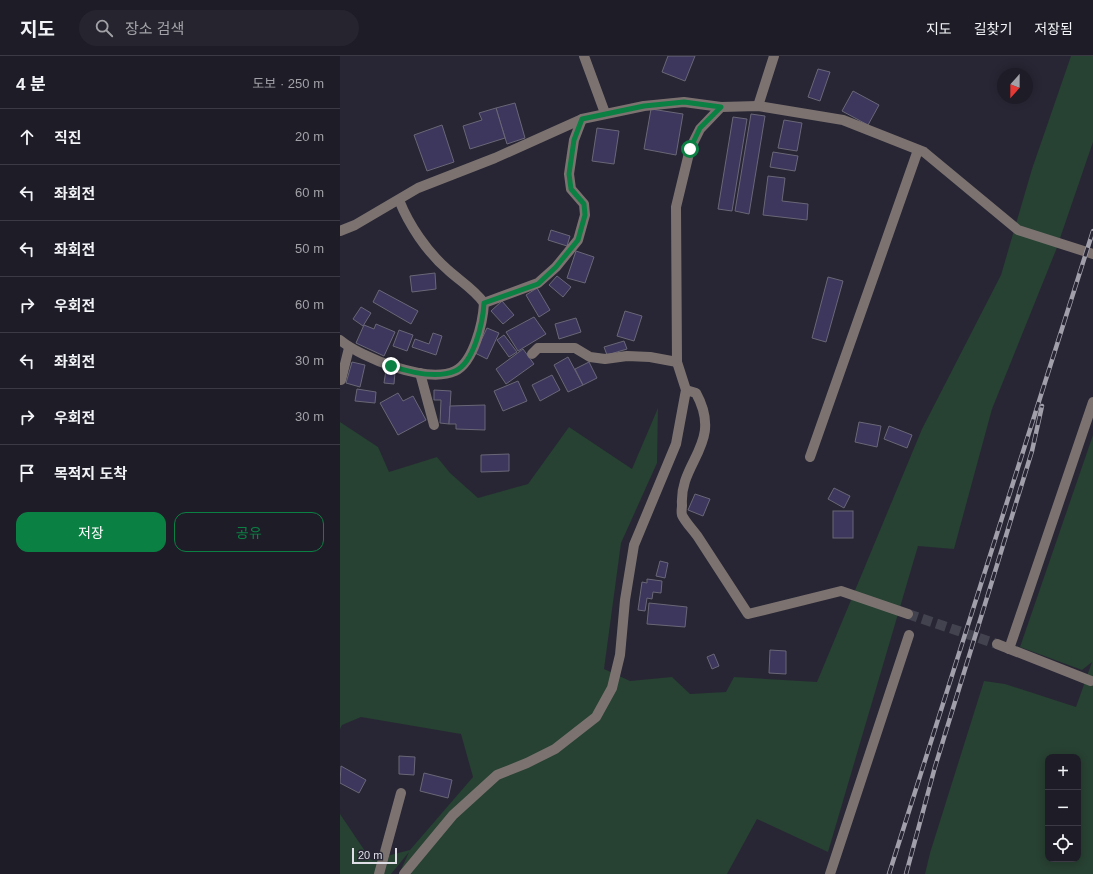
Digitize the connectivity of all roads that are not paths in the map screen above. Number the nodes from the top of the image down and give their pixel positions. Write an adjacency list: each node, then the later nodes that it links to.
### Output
1 (584, 56): 5 (street)
2 (774, 56): 3 (street)
3 (758, 106): 4 (street); 7 (street)
4 (721, 107): 5 (street); 15 (street)
5 (605, 113): 6 (street)
6 (582, 119): 8 (street); 11 (street)
7 (918, 150): 10 (street); 21 (street)
8 (399, 200): 9 (street); 11 (street)
9 (340, 231)
10 (1093, 254)
11 (484, 303): 16 (street)
12 (340, 340): 13 (street)
13 (349, 348): 16 (street); 17 (street)
14 (532, 354): 15 (street)
15 (676, 362): 18 (street)
16 (420, 374): 20 (street)
17 (341, 380)
18 (686, 390): 22 (street); 29 (street)
19 (1093, 402): 25 (street)
20 (434, 425)
21 (810, 458)
22 (908, 614)
23 (909, 635): 30 (street)
24 (997, 644): 25 (street)
25 (1009, 649): 26 (street)
26 (1092, 679)
27 (401, 793): 28 (street)
28 (379, 874)
29 (404, 874)
30 (830, 874)

